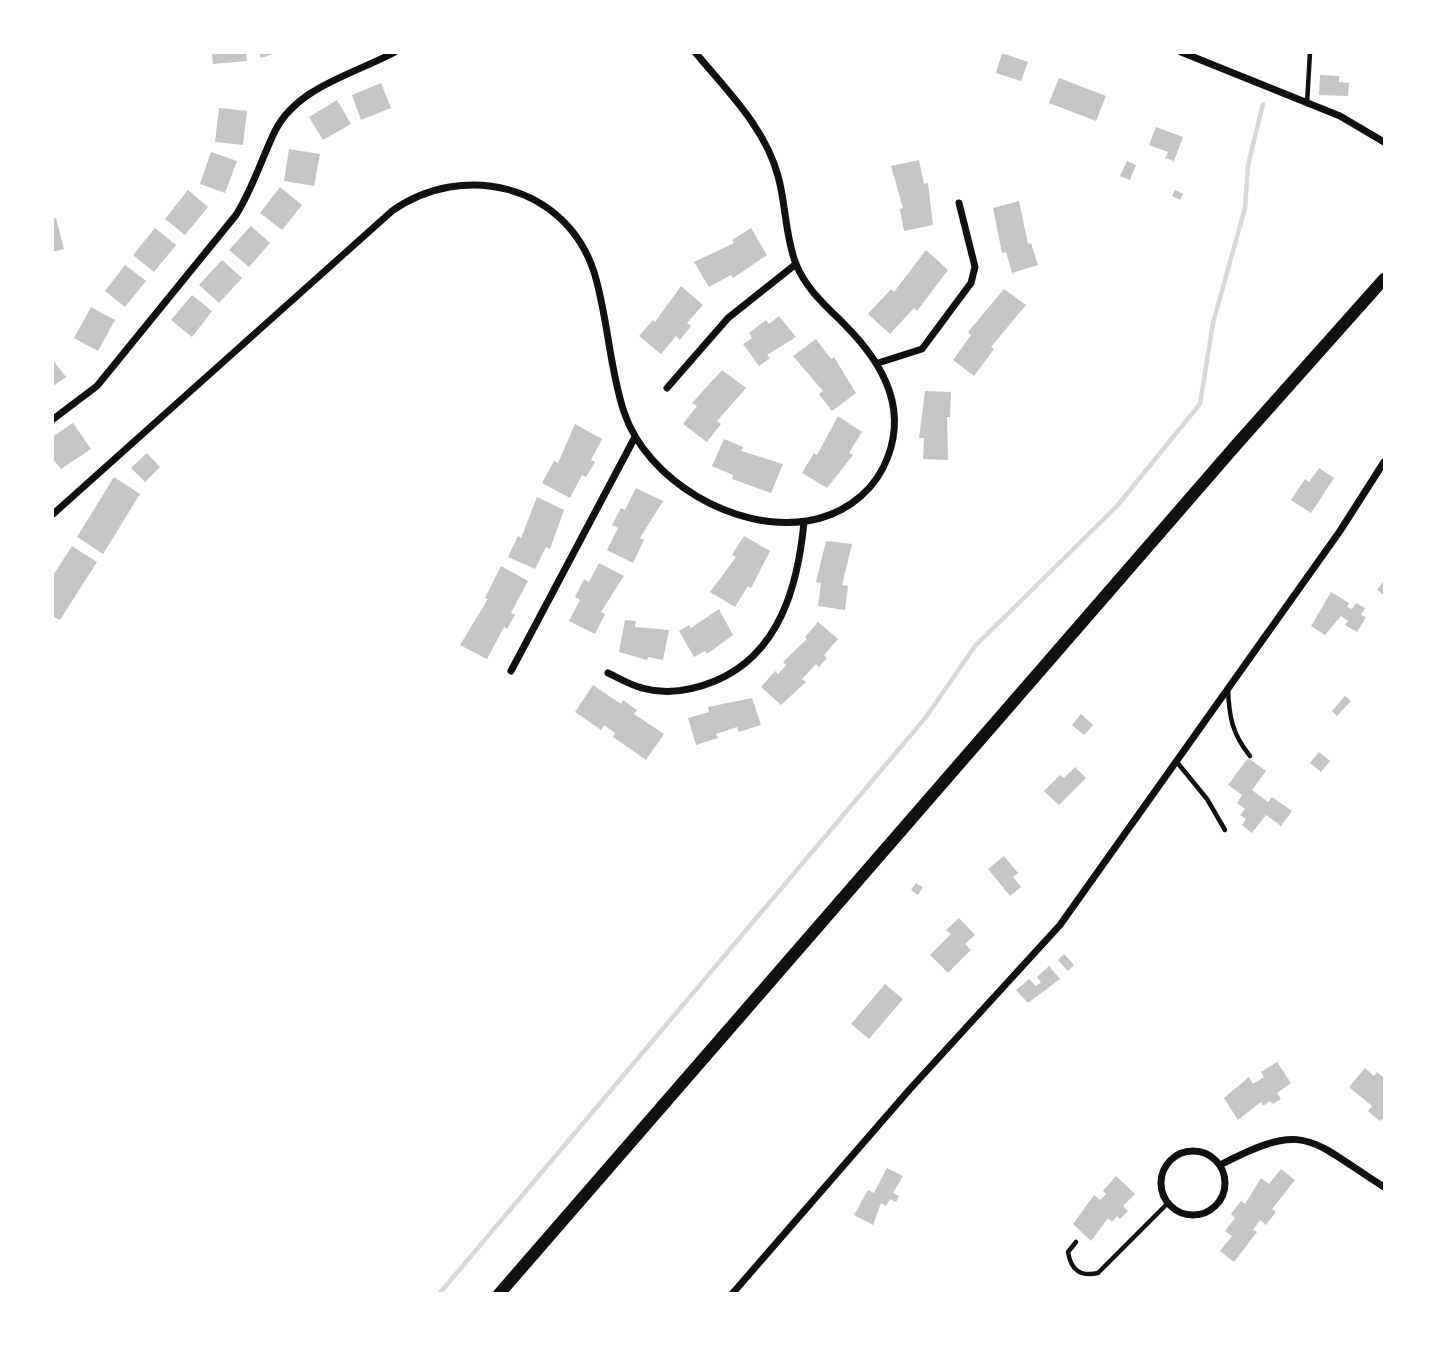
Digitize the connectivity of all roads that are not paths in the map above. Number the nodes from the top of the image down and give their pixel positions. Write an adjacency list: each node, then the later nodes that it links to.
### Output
1 (395, 52): 12 (street)
2 (695, 52): 8 (street)
3 (1181, 52): 5 (street)
4 (1310, 52): 5 (lane)
5 (1307, 104): 6 (street)
6 (1384, 142)
7 (959, 203): 10 (street)
8 (796, 264): 10 (street); 11 (street)
9 (1384, 279): 27 (main road)
10 (878, 363): 16 (street)
11 (667, 388)
12 (52, 420)
13 (635, 437): 15 (street); 16 (street); 17 (street)
14 (1384, 462): 19 (street)
15 (52, 515)
16 (804, 522): 18 (street)
17 (511, 671)
18 (608, 673)
19 (1228, 684): 20 (lane); 21 (street)
20 (1250, 756)
21 (1176, 760): 22 (lane); 28 (street)
22 (1225, 830)
23 (1220, 1165): 24 (street); 25 (street); 25 (street)
24 (1384, 1187)
25 (1168, 1203): 26 (lane)
26 (1076, 1242)
27 (499, 1293)
28 (732, 1293)

